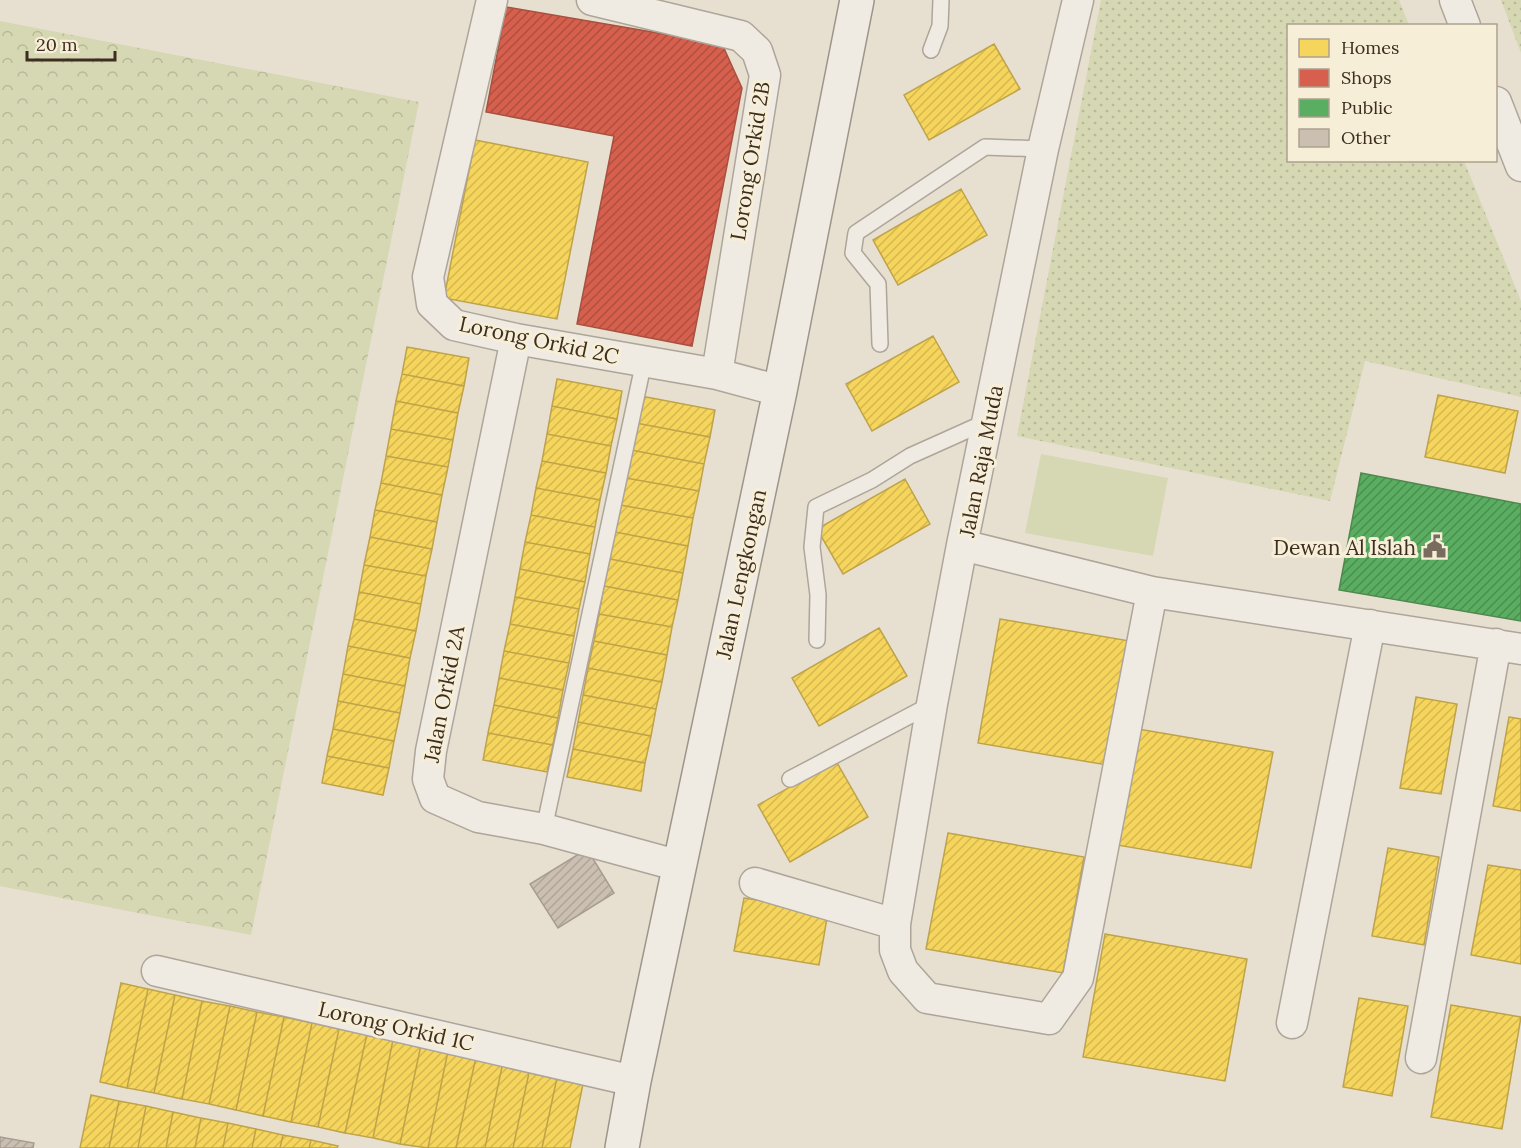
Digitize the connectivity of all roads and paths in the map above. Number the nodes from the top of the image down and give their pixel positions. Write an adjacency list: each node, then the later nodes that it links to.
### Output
1 (492, 0): 12 (street, Lorong Orkid 2C)
2 (592, 0): 15 (street, Lorong Orkid 2B)
3 (941, 0): 8 (lane)
4 (1078, 0): 10 (street, Jalan Raja Muda)
5 (1455, 0): 7 (street)
6 (852, 1): 16 (street, Jalan Lengkongan)
7 (1464, 24)
8 (931, 50)
9 (1497, 105): 11 (street)
10 (1042, 149): 13 (lane); 17 (street, Jalan Raja Muda)
11 (1521, 166)
12 (516, 339): 14 (street, Lorong Orkid 2C); 25 (street, Jalan Orkid 2A)
13 (880, 344)
14 (644, 361): 15 (street, Lorong Orkid 2C); 25 (lane)
15 (717, 374): 16 (street, Lorong Orkid 2C)
16 (780, 391): 26 (street, Jalan Lengkongan)
17 (988, 421): 18 (street, Jalan Raja Muda); 21 (lane)
18 (962, 544): 19 (street, Jalan Raja Muda); 23 (street)
19 (1152, 592): 20 (street, Jalan Raja Muda); 28 (street)
20 (1370, 625): 22 (street, Jalan Raja Muda); 30 (street)
21 (817, 640)
22 (1508, 646): 31 (street)
23 (932, 704): 24 (lane); 28 (street)
24 (790, 779)
25 (544, 829): 26 (street, Jalan Orkid 2A)
26 (680, 866): 32 (street, Jalan Lengkongan)
27 (755, 883): 28 (street)
28 (896, 924)
29 (158, 971): 32 (street, Lorong Orkid 1C)
30 (1292, 1023)
31 (1421, 1058)
32 (634, 1081): 33 (street, Jalan Lengkongan)
33 (622, 1148)

